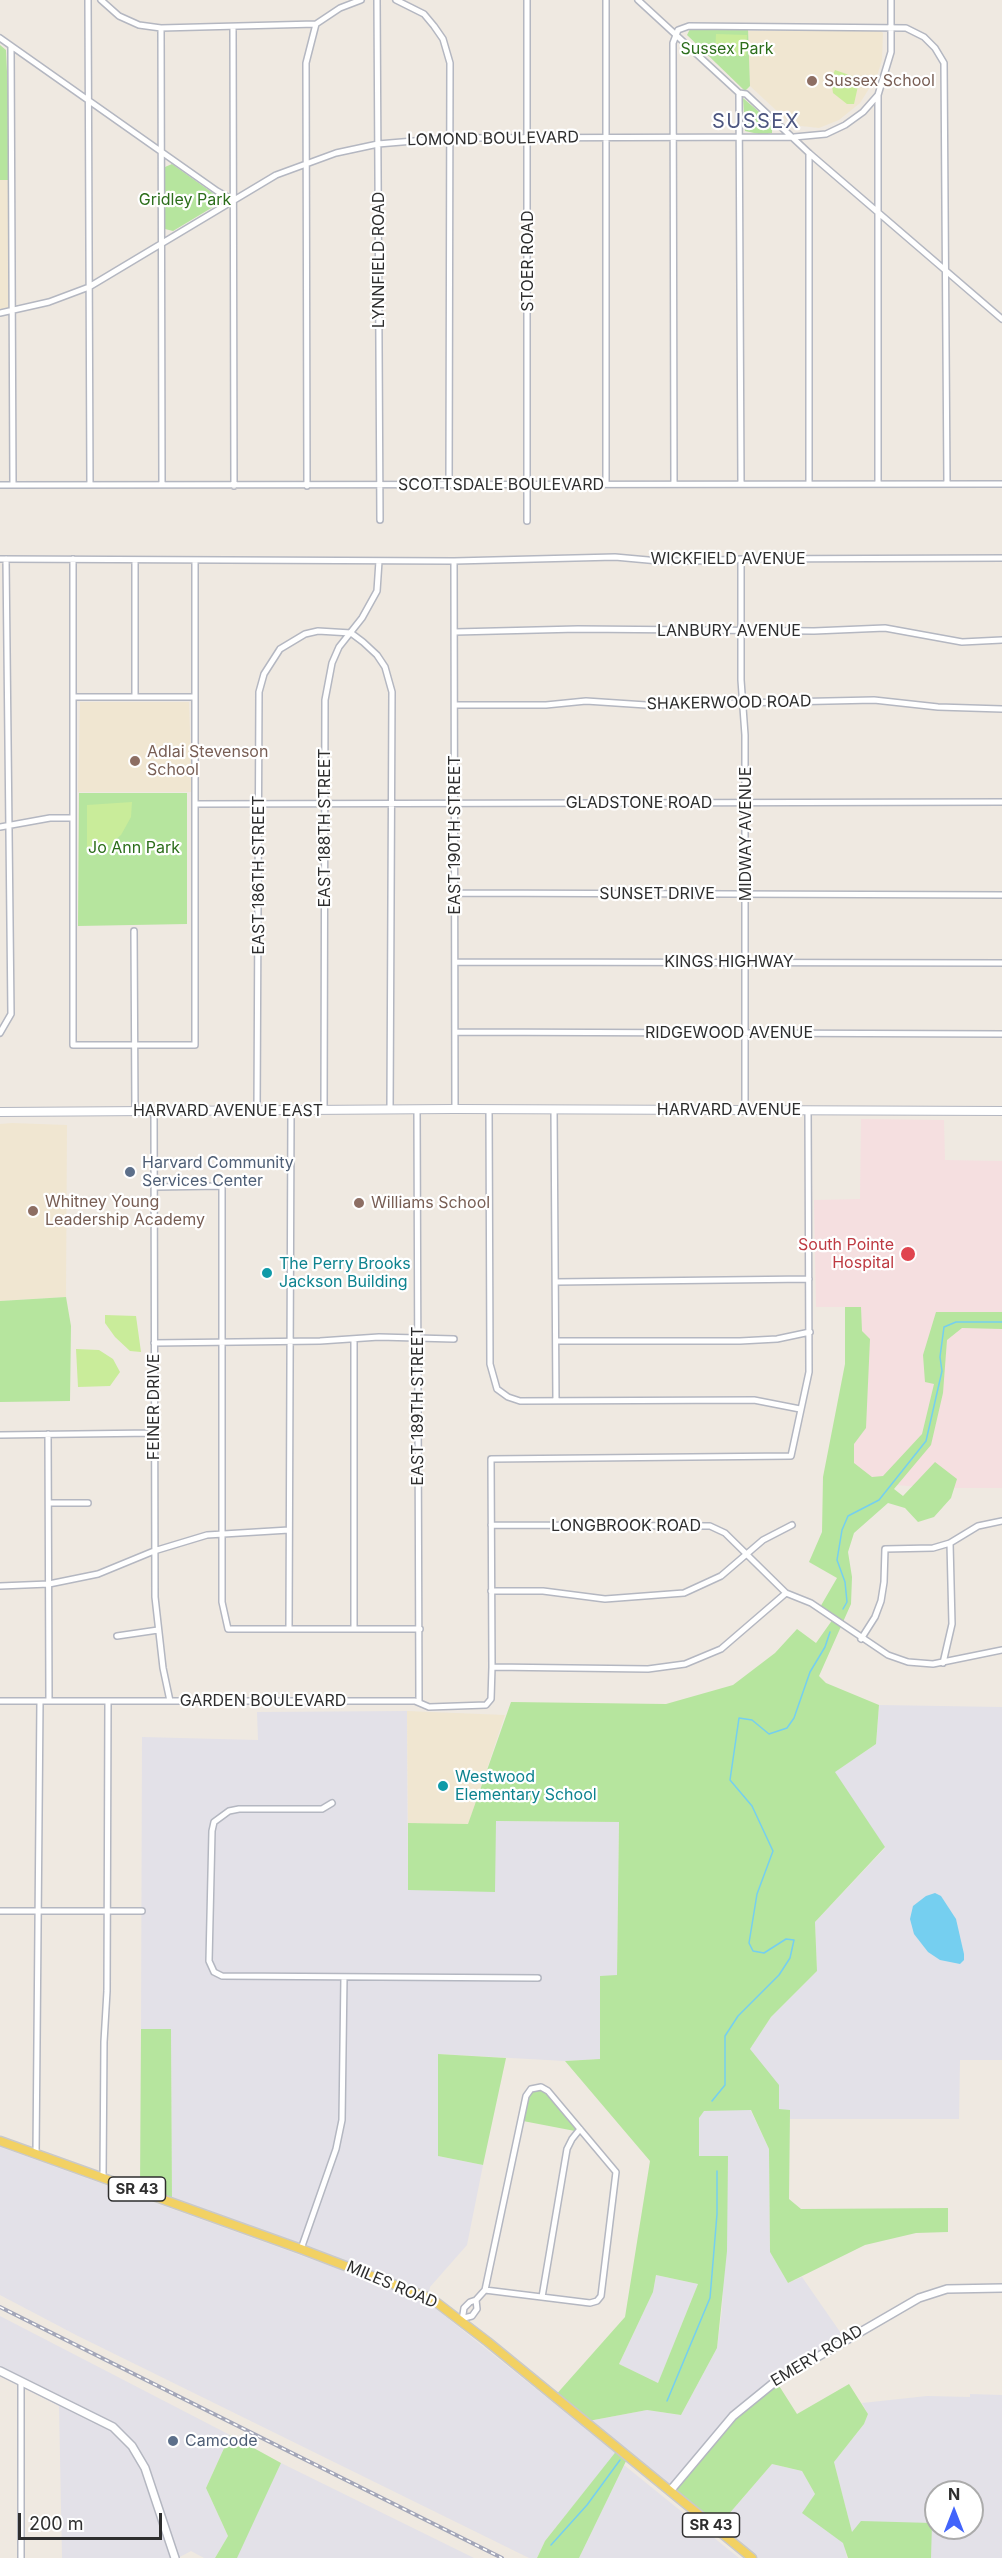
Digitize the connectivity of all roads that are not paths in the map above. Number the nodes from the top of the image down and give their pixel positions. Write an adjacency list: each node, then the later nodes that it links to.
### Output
1 (88, 0): 19 (street)
2 (101, 0): 12 (street)
3 (361, 0): 10 (street)
4 (377, 0): 26 (street, LYNNFIELD ROAD)
5 (396, 0): 23 (street)
6 (527, 0): 24 (street, STOER ROAD)
7 (606, 0): 25 (street)
8 (638, 0): 14 (street)
9 (891, 0): 11 (street, LOMOND BOULEVARD)
10 (316, 24): 13 (street); 29 (street)
11 (891, 27): 14 (street); 18 (street, LOMOND BOULEVARD); 33 (street)
12 (160, 28): 13 (street); 27 (street)
13 (233, 28): 30 (street)
14 (676, 33): 17 (street); 20 (street)
15 (0, 38): 16 (street)
16 (11, 47): 19 (street); 35 (street)
17 (739, 93): 21 (street); 22 (street)
18 (878, 95): 22 (street, LOMOND BOULEVARD); 31 (street)
19 (89, 101): 27 (street); 34 (street)
20 (673, 137): 21 (street, LOMOND BOULEVARD); 25 (street, LOMOND BOULEVARD); 39 (street)
21 (740, 137): 22 (street, LOMOND BOULEVARD); 40 (street)
22 (794, 137): 28 (street)
23 (449, 138): 24 (street, LOMOND BOULEVARD); 26 (street, LOMOND BOULEVARD); 49 (street)
24 (528, 138): 25 (street, LOMOND BOULEVARD); 50 (street, STOER ROAD)
25 (605, 138): 38 (street)
26 (378, 144): 29 (street, LOMOND BOULEVARD); 53 (street, LYNNFIELD ROAD)
27 (161, 152): 30 (street); 32 (street)
28 (809, 153): 31 (street); 41 (street)
29 (305, 164): 30 (street, LOMOND BOULEVARD); 52 (street)
30 (233, 200): 32 (street, LOMOND BOULEVARD); 51 (street)
31 (877, 212): 33 (street); 42 (street)
32 (162, 244): 34 (street, LOMOND BOULEVARD); 48 (street)
33 (946, 269): 37 (street); 43 (street)
34 (89, 287): 35 (street, LOMOND BOULEVARD); 47 (street)
35 (12, 311): 36 (street, LOMOND BOULEVARD); 46 (street)
36 (0, 313)
37 (1002, 319)
38 (606, 484): 39 (street, SCOTTSDALE BOULEVARD); 50 (street, SCOTTSDALE BOULEVARD)
39 (674, 484): 40 (street, SCOTTSDALE BOULEVARD)
40 (741, 484): 41 (street, SCOTTSDALE BOULEVARD)
41 (809, 484): 42 (street, SCOTTSDALE BOULEVARD)
42 (878, 484): 43 (street, SCOTTSDALE BOULEVARD)
43 (947, 484): 44 (street, SCOTTSDALE BOULEVARD)
44 (1002, 484)
45 (0, 485): 46 (street, SCOTTSDALE BOULEVARD)
46 (13, 485): 47 (street, SCOTTSDALE BOULEVARD)
47 (90, 485): 48 (street, SCOTTSDALE BOULEVARD)
48 (162, 485): 51 (street, SCOTTSDALE BOULEVARD)
49 (449, 485): 50 (street, SCOTTSDALE BOULEVARD); 53 (street, SCOTTSDALE BOULEVARD)
50 (527, 485): 55 (street, STOER ROAD)
51 (234, 486): 52 (street, SCOTTSDALE BOULEVARD)
52 (307, 486): 53 (street, SCOTTSDALE BOULEVARD)
53 (379, 486): 54 (street, LYNNFIELD ROAD)
54 (380, 520)
55 (527, 521)
56 (1002, 558): 59 (street, WICKFIELD AVENUE)
57 (3, 559): 58 (street, WICKFIELD AVENUE); 82 (street)
58 (73, 559): 60 (street, WICKFIELD AVENUE); 68 (street)
59 (741, 559): 63 (street, WICKFIELD AVENUE); 64 (street, MIDWAY AVENUE)
60 (135, 561): 61 (street, WICKFIELD AVENUE); 69 (street)
61 (195, 561): 62 (street, WICKFIELD AVENUE); 70 (street)
62 (379, 561): 63 (street, WICKFIELD AVENUE); 66 (street, EAST 188TH STREET)
63 (454, 561): 65 (street, EAST 190TH STREET)
64 (741, 631): 65 (street, LANBURY AVENUE); 67 (street, LANBURY AVENUE); 71 (street, MIDWAY AVENUE)
65 (455, 632): 72 (street, EAST 190TH STREET)
66 (351, 633): 75 (street, EAST 188TH STREET); 76 (street); 80 (street, EAST 186TH STREET)
67 (1002, 640)
68 (74, 697): 69 (street); 81 (street)
69 (135, 697): 70 (street)
70 (195, 697): 79 (street)
71 (744, 704): 72 (street, SHAKERWOOD ROAD); 73 (street, SHAKERWOOD ROAD); 78 (street, MIDWAY AVENUE)
72 (455, 705): 77 (street, EAST 190TH STREET)
73 (1002, 709)
74 (1002, 802): 78 (street, GLADSTONE ROAD)
75 (325, 803): 76 (street, GLADSTONE ROAD); 80 (street, GLADSTONE ROAD); 100 (street, EAST 188TH STREET)
76 (391, 803): 77 (street, GLADSTONE ROAD); 101 (street)
77 (455, 803): 78 (street, GLADSTONE ROAD); 84 (street, EAST 190TH STREET)
78 (745, 803): 85 (street, MIDWAY AVENUE)
79 (195, 804): 80 (street, GLADSTONE ROAD); 95 (street)
80 (259, 804): 106 (street, EAST 186TH STREET)
81 (74, 818): 82 (street); 95 (street)
82 (9, 825): 83 (street); 92 (street)
83 (0, 827)
84 (455, 893): 85 (street, SUNSET DRIVE); 89 (street, EAST 190TH STREET)
85 (746, 895): 86 (street, SUNSET DRIVE); 88 (street, MIDWAY AVENUE)
86 (1002, 895)
87 (134, 931): 95 (street)
88 (746, 961): 89 (street, KINGS HIGHWAY); 90 (street, KINGS HIGHWAY); 93 (street, MIDWAY AVENUE)
89 (455, 962): 91 (street, EAST 190TH STREET)
90 (1002, 963)
91 (456, 1032): 93 (street, RIDGEWOOD AVENUE); 97 (street, EAST 190TH STREET)
92 (0, 1033)
93 (745, 1034): 94 (street, RIDGEWOOD AVENUE); 102 (street, MIDWAY AVENUE)
94 (1002, 1034)
95 (135, 1045): 104 (street)
96 (417, 1109): 97 (main road, HARVARD AVENUE EAST); 101 (main road, HARVARD AVENUE EAST); 114 (street, EAST 189TH STREET)
97 (455, 1109): 98 (main road, HARVARD AVENUE)
98 (489, 1109): 99 (main road, HARVARD AVENUE); 121 (street)
99 (555, 1109): 102 (main road, HARVARD AVENUE); 112 (street)
100 (324, 1110): 101 (main road, HARVARD AVENUE EAST); 107 (main road, HARVARD AVENUE EAST)
101 (390, 1110)
102 (745, 1110): 103 (main road, HARVARD AVENUE)
103 (808, 1110): 108 (main road, HARVARD AVENUE); 111 (street)
104 (135, 1111): 105 (main road, HARVARD AVENUE EAST); 109 (main road, HARVARD AVENUE EAST)
105 (154, 1111): 106 (main road, HARVARD AVENUE EAST); 110 (street, FEINER DRIVE)
106 (257, 1111): 107 (main road, HARVARD AVENUE EAST)
107 (291, 1111): 118 (street)
108 (1002, 1111)
109 (0, 1112)
110 (155, 1187): 119 (street, FEINER DRIVE); 120 (street)
111 (809, 1279): 112 (street); 113 (street)
112 (556, 1282): 117 (street)
113 (810, 1332): 117 (street); 122 (street)
114 (418, 1338): 115 (street); 116 (street); 142 (street, EAST 189TH STREET)
115 (454, 1339)
116 (354, 1340): 118 (street); 141 (street)
117 (556, 1341): 121 (street)
118 (289, 1342): 120 (street); 131 (street)
119 (154, 1343): 120 (street); 123 (street, FEINER DRIVE)
120 (222, 1343): 132 (street)
121 (556, 1401): 122 (street)
122 (800, 1409): 129 (street)
123 (154, 1433): 124 (street); 134 (street, FEINER DRIVE)
124 (48, 1434): 125 (street); 126 (street)
125 (0, 1435)
126 (49, 1503): 127 (street); 136 (street)
127 (88, 1503)
128 (1002, 1521): 133 (street)
129 (491, 1525): 135 (street, LONGBROOK ROAD); 138 (street)
130 (792, 1525): 135 (street)
131 (289, 1530): 132 (street); 140 (street)
132 (222, 1533): 134 (street); 140 (street)
133 (950, 1543): 145 (street); 147 (street)
134 (154, 1551): 136 (street); 143 (street, FEINER DRIVE)
135 (747, 1553): 138 (street); 139 (street, LONGBROOK ROAD)
136 (49, 1584): 137 (street); 151 (street)
137 (0, 1586)
138 (491, 1591): 148 (street)
139 (786, 1593): 145 (street, LONGBROOK ROAD); 148 (street)
140 (289, 1629): 141 (street)
141 (354, 1629): 142 (street)
142 (420, 1629): 154 (street, EAST 189TH STREET)
143 (158, 1630): 144 (street); 153 (street, FEINER DRIVE)
144 (117, 1636)
145 (861, 1639): 147 (street, LONGBROOK ROAD)
146 (1002, 1650): 147 (street, LONGBROOK ROAD)
147 (943, 1664)
148 (492, 1667): 154 (street, GARDEN BOULEVARD)
149 (0, 1701): 150 (street, GARDEN BOULEVARD)
150 (40, 1701): 151 (street, GARDEN BOULEVARD); 157 (street)
151 (49, 1701): 152 (street, GARDEN BOULEVARD)
152 (108, 1701): 153 (street, GARDEN BOULEVARD); 158 (street)
153 (170, 1701): 154 (street, GARDEN BOULEVARD)
154 (419, 1702)
155 (332, 1803): 160 (street)
156 (0, 1911): 157 (street)
157 (39, 1911): 158 (street); 164 (street)
158 (107, 1911): 159 (street); 165 (street)
159 (142, 1911)
160 (344, 1977): 161 (street); 166 (street)
161 (538, 1978)
162 (580, 2129): 168 (street); 169 (street); 169 (street)
163 (0, 2141): 164 (main road, MILES ROAD / SR 43)
164 (36, 2154): 165 (main road, MILES ROAD / SR 43)
165 (103, 2177): 166 (main road, MILES ROAD / SR 43)
166 (301, 2249): 171 (main road, MILES ROAD / SR 43)
167 (1002, 2288): 174 (street, EMERY ROAD)
168 (485, 2290): 169 (street); 170 (street)
169 (542, 2297)
170 (476, 2300): 171 (street); 171 (street)
171 (463, 2320): 174 (main road, MILES ROAD / SR 43)
172 (0, 2371): 173 (street)
173 (21, 2382): 175 (street); 176 (street)
174 (670, 2491): 177 (main road, MILES ROAD / SR 43)
175 (21, 2558)
176 (175, 2558)
177 (752, 2558)

